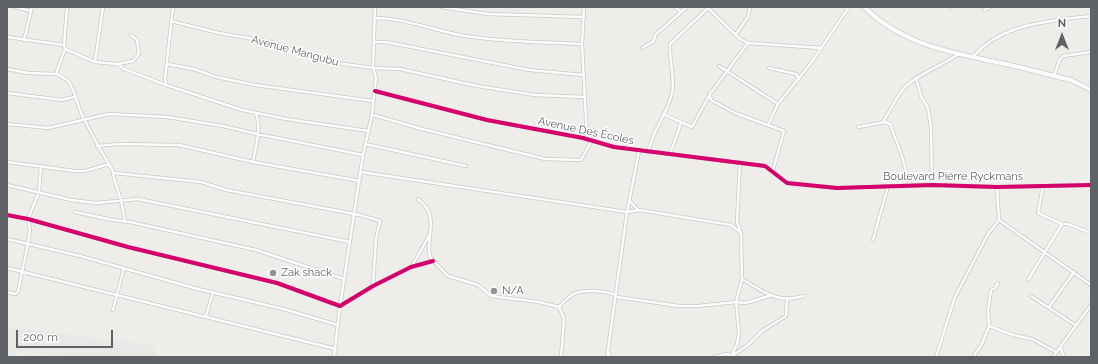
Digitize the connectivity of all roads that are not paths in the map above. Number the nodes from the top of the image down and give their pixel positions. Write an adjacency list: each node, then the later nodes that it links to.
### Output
1 (15, 7): 17 (street)
2 (32, 7): 17 (street)
3 (68, 7): 30 (street)
4 (103, 7): 37 (street)
5 (173, 7): 22 (street)
6 (375, 7): 21 (street)
7 (441, 7): 20 (street)
8 (584, 7): 20 (street)
9 (675, 7): 18 (street)
10 (687, 7): 18 (street)
11 (750, 7): 23 (street)
12 (849, 7): 32 (street)
13 (864, 7): 35 (street)
14 (991, 7): 16 (street)
15 (708, 8): 23 (street); 60 (street)
16 (984, 10)
17 (31, 11): 26 (street)
18 (681, 12): 31 (street)
19 (1091, 16): 36 (street)
20 (584, 17): 29 (street)
21 (375, 18): 27 (street); 29 (street)
22 (171, 21): 39 (street); 41 (street, Avenue Mangubu)
23 (736, 34): 28 (street)
24 (131, 35): 38 (street)
25 (7, 38): 26 (street)
26 (24, 40): 30 (street)
27 (374, 42): 41 (street); 46 (street)
28 (748, 43): 32 (street); 44 (street)
29 (582, 44): 46 (street)
30 (64, 46): 33 (street)
31 (642, 48)
32 (821, 48): 49 (street)
33 (65, 49): 37 (street); 45 (street)
34 (1091, 52): 47 (street)
35 (957, 54): 36 (street); 48 (street)
36 (973, 57): 47 (street)
37 (95, 62): 38 (street)
38 (118, 64): 50 (street)
39 (167, 64): 50 (street); 57 (street)
40 (719, 66): 44 (street)
41 (373, 68): 52 (street); 56 (street, Avenue Mangubu)
42 (769, 68): 49 (street)
43 (7, 69): 45 (street)
44 (727, 71): 54 (street); 58 (street)
45 (56, 74): 55 (street)
46 (584, 75): 56 (street)
47 (1054, 76): 51 (street)
48 (916, 78): 63 (street); 90 (street)
49 (799, 79): 58 (street)
50 (166, 85): 59 (street)
51 (1091, 90)
52 (374, 91): 57 (street); 70 (street, Avenue Des Écoles)
53 (7, 93): 55 (street)
54 (710, 96): 64 (street); 66 (street)
55 (74, 97): 62 (street)
56 (586, 97): 70 (street)
57 (373, 101): 61 (street)
58 (778, 104): 66 (street)
59 (256, 114): 68 (street); 69 (street)
60 (663, 114): 64 (street); 75 (street)
61 (372, 115): 68 (street); 71 (street)
62 (84, 120): 65 (street); 69 (street); 73 (street)
63 (885, 122): 67 (street); 89 (street)
64 (681, 123): 76 (street)
65 (7, 124)
66 (768, 125): 84 (street)
67 (858, 127)
68 (369, 131): 72 (street)
69 (257, 134): 77 (street); 79 (street)
70 (587, 139): 71 (street, Avenue Des Écoles)
71 (592, 140): 74 (street, Avenue Des Écoles)
72 (365, 144): 77 (street); 83 (street)
73 (97, 146): 79 (street); 81 (street)
74 (639, 151): 75 (street, Avenue Des Écoles); 98 (street)
75 (648, 152): 76 (street, Avenue Des Écoles)
76 (670, 154): 80 (street, Avenue Des Écoles)
77 (363, 155): 85 (street)
78 (7, 162): 82 (street)
79 (253, 162): 87 (street)
80 (740, 162): 84 (street, Avenue Des Écoles); 107 (street)
81 (109, 164): 82 (street); 86 (street)
82 (41, 166): 95 (street)
83 (466, 166)
84 (773, 170): 92 (street, Boulevard Piérre Ryckmans)
85 (361, 172): 87 (street); 101 (street)
86 (114, 173): 97 (street); 102 (street)
87 (360, 181): 102 (street)
88 (7, 185): 95 (street)
89 (910, 185): 90 (street, Boulevard Piérre Ryckmans); 92 (street, Boulevard Piérre Ryckmans)
90 (932, 185): 94 (street, Boulevard Piérre Ryckmans)
91 (1091, 185): 93 (street, Boulevard Piérre Ryckmans)
92 (888, 186): 114 (street)
93 (1043, 186): 94 (street, Boulevard Piérre Ryckmans); 108 (street)
94 (997, 187): 105 (street)
95 (39, 192): 97 (street); 104 (street)
96 (418, 199): 112 (street)
97 (121, 200): 106 (street); 115 (street)
98 (630, 201): 99 (street); 101 (street)
99 (639, 210): 101 (street); 109 (street)
100 (75, 212): 106 (street)
101 (627, 212): 136 (street)
102 (354, 214): 115 (street); 129 (street)
103 (7, 215): 104 (street)
104 (28, 219): 116 (street); 140 (street)
105 (999, 220): 117 (street); 159 (street)
106 (125, 222): 124 (street)
107 (737, 222): 109 (street); 110 (street)
108 (1062, 224): 111 (street); 117 (street)
109 (731, 225): 110 (street)
110 (741, 233): 125 (street)
111 (1091, 233)
112 (430, 234): 118 (street); 119 (street)
113 (7, 239): 116 (street)
114 (873, 240)
115 (350, 242): 124 (street)
116 (28, 243): 121 (street); 122 (street)
117 (1045, 253): 123 (street); 126 (street)
118 (433, 261): 119 (street); 141 (street)
119 (411, 267): 129 (street)
120 (7, 268): 122 (street)
121 (124, 268): 131 (street); 132 (street)
122 (22, 271): 130 (street); 132 (street)
123 (1074, 272): 128 (street); 142 (street)
124 (344, 279): 140 (street)
125 (742, 279): 133 (street); 138 (street)
126 (1028, 280)
127 (998, 283): 147 (street)
128 (1091, 284)
129 (373, 286): 140 (street)
130 (7, 292)
131 (213, 292): 144 (street); 145 (street)
132 (117, 294): 143 (street); 144 (street)
133 (772, 295): 137 (street); 138 (street)
134 (804, 296): 137 (street)
135 (1031, 296): 142 (street)
136 (617, 297): 138 (street); 141 (street); 150 (street)
137 (787, 300): 152 (street)
138 (736, 302): 152 (street)
139 (1091, 305): 146 (street)
140 (340, 306): 145 (street)
141 (559, 307): 154 (street)
142 (1049, 307): 146 (street)
143 (113, 310)
144 (206, 316): 149 (street)
145 (338, 325): 149 (street)
146 (1075, 325): 148 (street)
147 (989, 326): 151 (street); 160 (street)
148 (1060, 347): 151 (street); 163 (street)
149 (336, 349): 153 (street)
150 (608, 351): 155 (street); 156 (street)
151 (1056, 352): 161 (street)
152 (732, 356): 157 (street); 158 (street)
153 (334, 357)
154 (561, 357)
155 (607, 357)
156 (611, 357)
157 (714, 357)
158 (737, 357)
159 (936, 357)
160 (973, 357)
161 (1053, 357): 162 (street)
162 (1057, 357)
163 (1064, 357)

